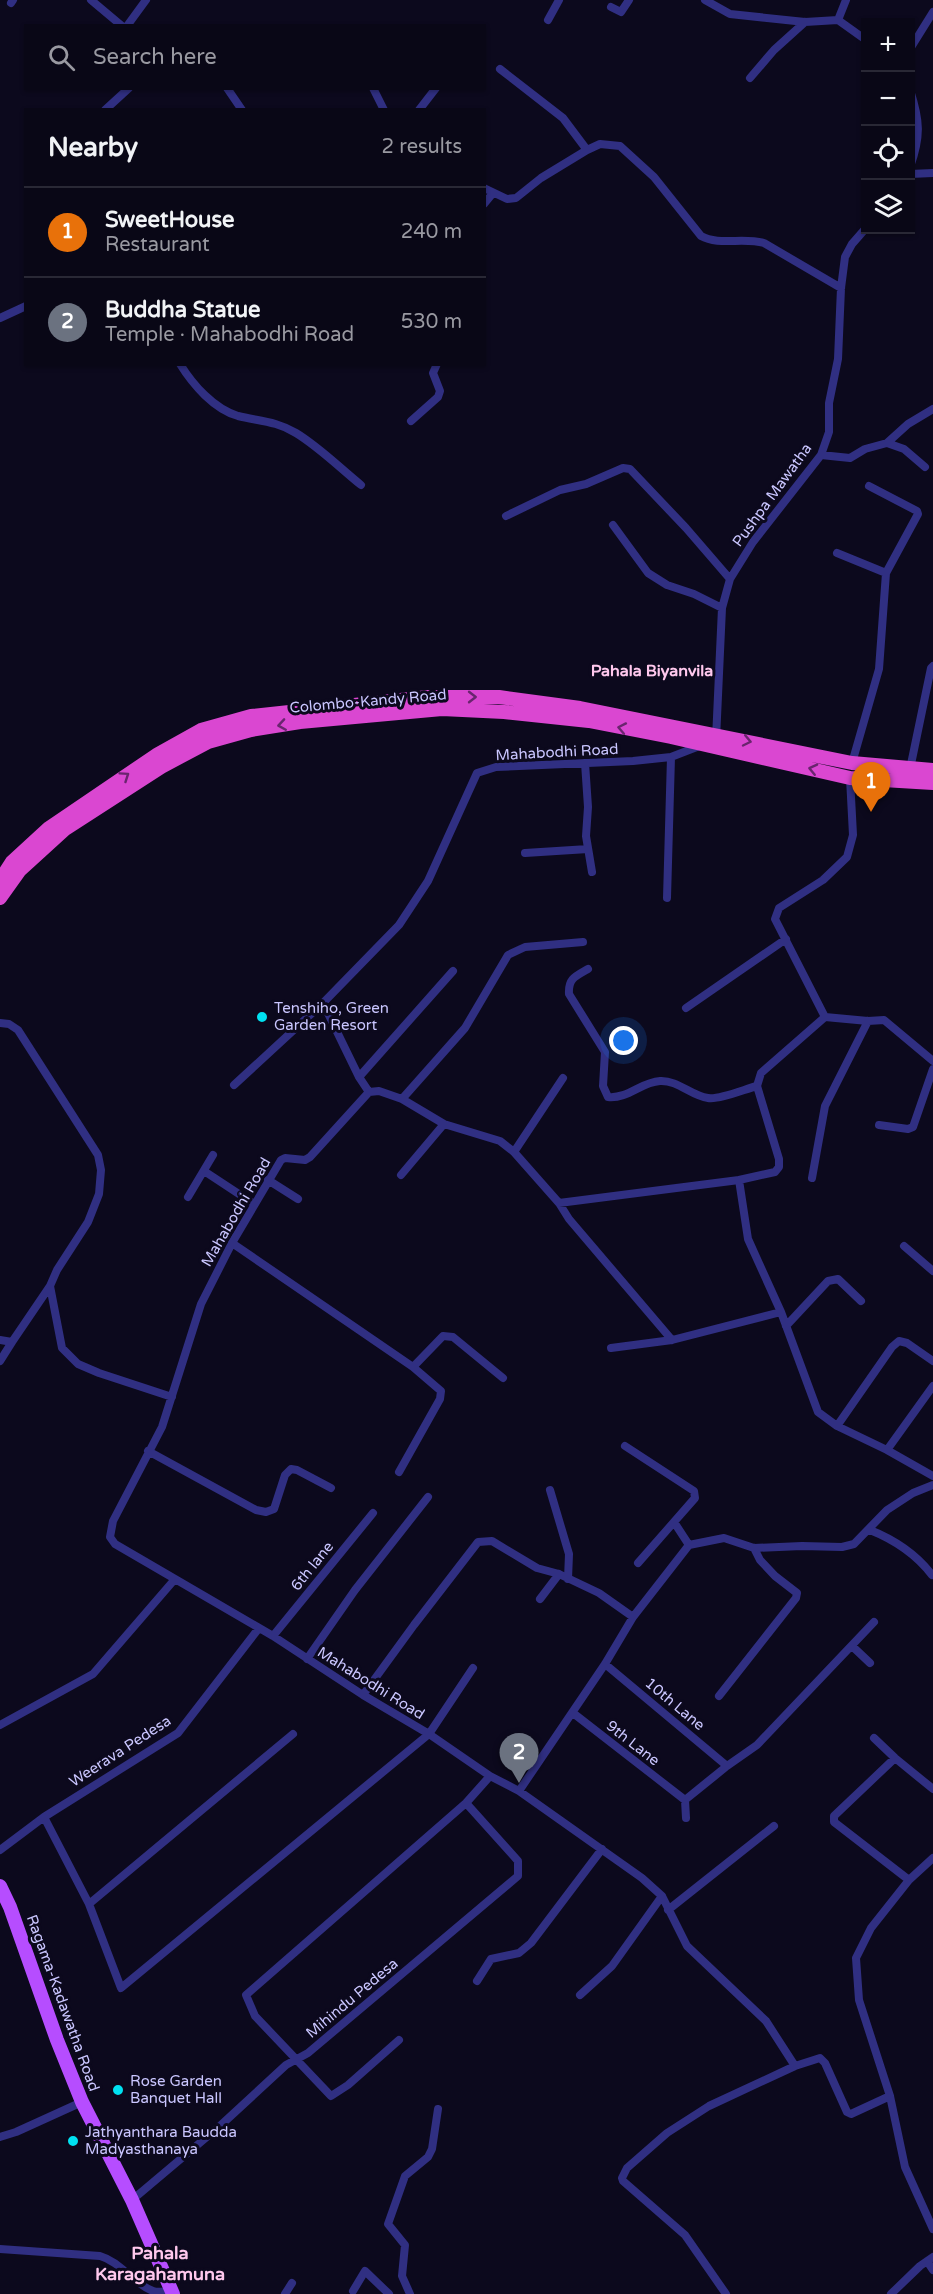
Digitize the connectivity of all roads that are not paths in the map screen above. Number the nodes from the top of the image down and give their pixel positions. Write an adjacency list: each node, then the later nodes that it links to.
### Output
1 (91, 0): 12 (street)
2 (146, 0): 13 (street)
3 (559, 0): 9 (street)
4 (629, 0): 7 (street)
5 (705, 0): 11 (street)
6 (846, 0): 10 (street)
7 (611, 7)
8 (933, 12): 15 (street)
9 (548, 20)
10 (838, 20): 11 (street); 14 (street)
11 (805, 22): 17 (street)
12 (121, 24)
13 (126, 24)
14 (861, 36)
15 (915, 41)
16 (500, 69): 27 (street)
17 (750, 78)
18 (127, 90): 23 (street)
19 (228, 90): 24 (street)
20 (374, 90): 25 (street)
21 (434, 90): 26 (street)
22 (915, 104): 28 (street)
23 (107, 108)
24 (241, 108)
25 (383, 108)
26 (421, 108)
27 (586, 150): 32 (street); 35 (street)
28 (915, 152)
29 (933, 173): 30 (street)
30 (915, 174)
31 (486, 189): 32 (street)
32 (493, 193): 33 (street)
33 (486, 202)
34 (861, 234): 35 (street, Pushpa Mawatha)
35 (841, 288): 43 (street, Pushpa Mawatha)
36 (24, 307): 37 (street)
37 (0, 318)
38 (181, 366): 45 (street)
39 (436, 366): 41 (street)
40 (933, 409): 42 (street)
41 (411, 421)
42 (887, 443): 43 (street); 44 (street)
43 (821, 455): 51 (street, Pushpa Mawatha)
44 (925, 467)
45 (361, 485)
46 (869, 486): 50 (street)
47 (506, 516): 51 (street)
48 (613, 525): 52 (street)
49 (837, 553): 50 (street)
50 (886, 573): 56 (street)
51 (730, 579): 52 (street, Pushpa Mawatha)
52 (722, 608): 54 (street, Pushpa Mawatha)
53 (933, 666): 58 (street)
54 (712, 741): 55 (street, Mahabodhi Road); 56 (highway, Colombo-Kandy Road, one-way to 56); 60 (highway, Colombo-Kandy Road, one-way to 54); 65 (highway, Colombo-Kandy Road, one-way to 54); 66 (highway, Colombo-Kandy Road, one-way to 66)
55 (671, 757): 57 (street, Mahabodhi Road); 67 (street)
56 (852, 763): 58 (highway, Colombo-Kandy Road)
57 (585, 764): 62 (street); 72 (street, Mahabodhi Road)
58 (910, 769): 59 (highway, Colombo-Kandy Road)
59 (933, 770)
60 (850, 778): 61 (highway, Colombo-Kandy Road); 68 (street)
61 (933, 783)
62 (588, 849): 63 (street); 64 (street)
63 (525, 853)
64 (592, 872)
65 (0, 880)
66 (0, 898)
67 (667, 898)
68 (786, 939): 73 (street); 74 (street)
69 (582, 942): 84 (street)
70 (588, 969): 82 (street)
71 (453, 971): 79 (street)
72 (323, 1003): 79 (street); 81 (street)
73 (686, 1008)
74 (825, 1017): 75 (street); 82 (street)
75 (868, 1021): 77 (street); 91 (street)
76 (0, 1023): 101 (street)
77 (933, 1061)
78 (933, 1069): 86 (street)
79 (359, 1077): 83 (street)
80 (564, 1078): 87 (street)
81 (234, 1085)
82 (757, 1086): 93 (street)
83 (369, 1092): 84 (street); 92 (street, Mahabodhi Road)
84 (402, 1099): 85 (street)
85 (444, 1124): 87 (street); 90 (street)
86 (879, 1125)
87 (514, 1152): 96 (street)
88 (213, 1155): 89 (street)
89 (204, 1171): 94 (street); 97 (street)
90 (401, 1175)
91 (812, 1178)
92 (268, 1180): 95 (street); 97 (street, Mahabodhi Road)
93 (739, 1180): 96 (street); 103 (street)
94 (188, 1197)
95 (298, 1199)
96 (559, 1203): 106 (street)
97 (254, 1204): 98 (street, Mahabodhi Road)
98 (232, 1243): 111 (street); 114 (street, Mahabodhi Road)
99 (904, 1246): 100 (street)
100 (933, 1271)
101 (50, 1286): 107 (street); 114 (street)
102 (861, 1301): 104 (street)
103 (781, 1312): 104 (street); 106 (street)
104 (786, 1326): 115 (street)
105 (0, 1340): 107 (street)
106 (672, 1340): 108 (street)
107 (12, 1342): 109 (street)
108 (611, 1348)
109 (0, 1361)
110 (933, 1361): 115 (street)
111 (413, 1367): 112 (street); 119 (street)
112 (503, 1378)
113 (933, 1386): 117 (street)
114 (172, 1397): 118 (street, Mahabodhi Road)
115 (837, 1426): 117 (street)
116 (625, 1446): 126 (street)
117 (887, 1450): 120 (street)
118 (148, 1451): 122 (street); 133 (street, Mahabodhi Road)
119 (399, 1472)
120 (933, 1476)
121 (933, 1485): 127 (street)
122 (331, 1488)
123 (550, 1490): 134 (street)
124 (428, 1497): 141 (street)
125 (373, 1513): 139 (street, 6th lane)
126 (674, 1522): 128 (street); 130 (street)
127 (870, 1530): 129 (street); 132 (street)
128 (689, 1545): 129 (street); 136 (street)
129 (754, 1548): 146 (street)
130 (638, 1563)
131 (559, 1574): 134 (street); 135 (street); 145 (street)
132 (932, 1575)
133 (175, 1579): 138 (street, Mahabodhi Road); 148 (street)
134 (568, 1580): 136 (street)
135 (540, 1599)
136 (633, 1617): 143 (street)
137 (874, 1622): 140 (street)
138 (259, 1628): 139 (street, Mahabodhi Road); 159 (street, Weerava Pedesa)
139 (273, 1636): 141 (street, Mahabodhi Road)
140 (852, 1646): 142 (street); 153 (street)
141 (307, 1659): 145 (street, Mahabodhi Road)
142 (870, 1663)
143 (605, 1664): 147 (street); 153 (street, 10th Lane)
144 (473, 1668): 150 (street)
145 (363, 1695): 150 (street, Mahabodhi Road)
146 (718, 1696)
147 (573, 1713): 156 (street); 157 (street, 9th Lane)
148 (0, 1725)
149 (293, 1734): 168 (street)
150 (429, 1734): 154 (street, Mahabodhi Road); 168 (street)
151 (874, 1738): 152 (street)
152 (895, 1758): 155 (street); 165 (street)
153 (727, 1766): 157 (street)
154 (490, 1776): 156 (street, Mahabodhi Road); 158 (street)
155 (933, 1789)
156 (519, 1791): 162 (street, Mahabodhi Road)
157 (685, 1800): 160 (street)
158 (466, 1803): 173 (street); 173 (street, Mihindu Pedesa)
159 (44, 1817): 163 (street, Weerava Pedesa); 168 (street)
160 (686, 1818)
161 (774, 1826): 169 (street)
162 (602, 1849): 167 (street, Mahabodhi Road); 170 (street)
163 (0, 1850)
164 (933, 1858): 165 (street)
165 (909, 1881): 175 (street)
166 (0, 1886): 176 (main road, Ragama-Kadawatha Road)
167 (662, 1896): 169 (street); 171 (street)
168 (89, 1904)
169 (668, 1910): 174 (street)
170 (477, 1981)
171 (580, 1995)
172 (399, 2040): 173 (street)
173 (297, 2059): 179 (street, Mihindu Pedesa)
174 (795, 2066): 175 (street); 190 (street)
175 (890, 2096): 180 (street)
176 (82, 2102): 178 (street); 179 (main road, Ragama-Kadawatha Road)
177 (438, 2109): 189 (street)
178 (0, 2137)
179 (132, 2200): 186 (main road, Ragama-Kadawatha Road)
180 (933, 2229)
181 (0, 2249): 186 (street)
182 (930, 2259): 183 (street); 191 (street)
183 (933, 2270)
184 (292, 2283): 187 (street)
185 (353, 2291): 188 (street)
186 (173, 2292)
187 (285, 2294)
188 (389, 2294)
189 (410, 2294)
190 (726, 2294)
191 (891, 2294)

